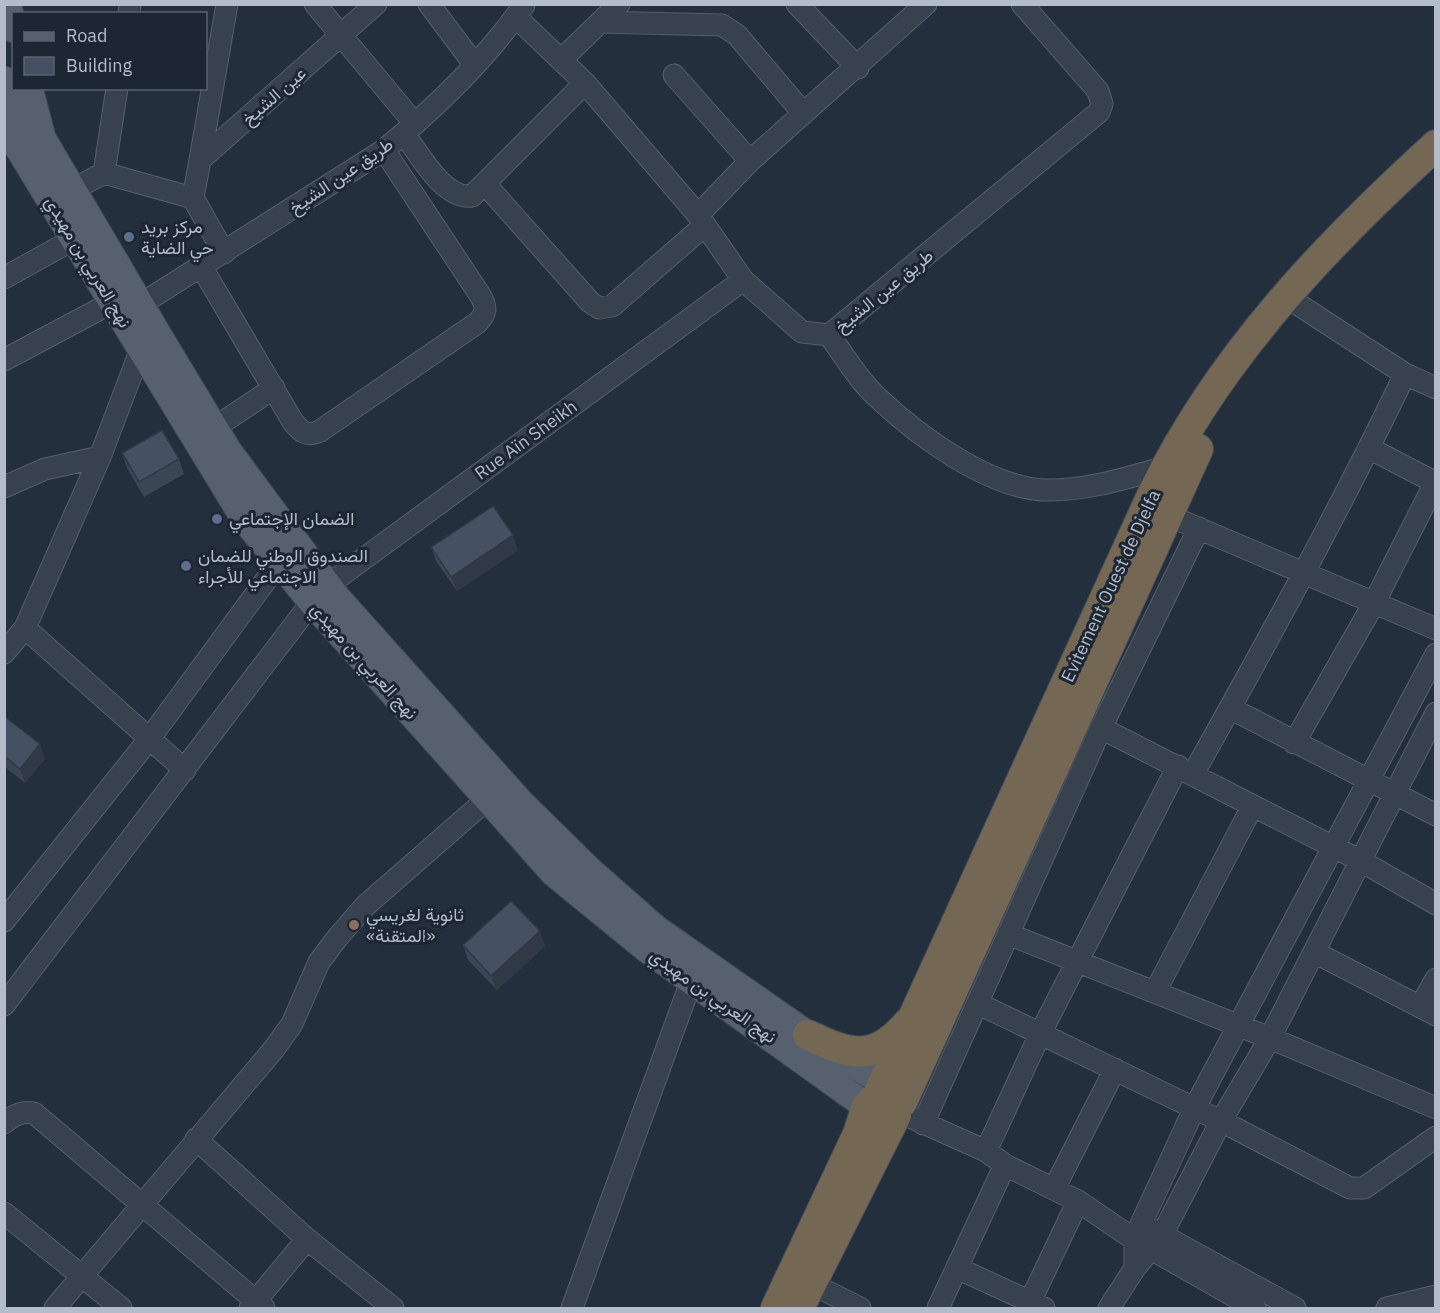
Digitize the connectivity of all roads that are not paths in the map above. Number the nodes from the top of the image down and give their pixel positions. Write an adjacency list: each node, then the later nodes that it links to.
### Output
1 (7, 4): 11 (main road)
2 (227, 4): 27 (street)
3 (315, 4): 13 (street)
4 (376, 4): 13 (street, عين الشيخ)
5 (429, 4): 15 (street)
6 (619, 4): 12 (street)
7 (797, 4): 16 (street)
8 (926, 4): 16 (street)
9 (1023, 4): 42 (street, طريق عين الشيخ)
10 (520, 10): 14 (street, طريق عين الشيخ); 15 (street, طريق عين الشيخ)
11 (12, 22)
12 (600, 22): 14 (street); 22 (street)
13 (344, 36): 23 (street); 27 (street, عين الشيخ)
14 (562, 59): 19 (street, طريق عين الشيخ)
15 (474, 64): 23 (street, طريق عين الشيخ)
16 (858, 68): 22 (street)
17 (674, 75): 28 (street)
18 (4, 80): 25 (main road, نهج العربي بن مهيدي)
19 (585, 83): 31 (street); 34 (street, طريق عين الشيخ)
20 (29, 90): 25 (main road, نهج العربي بن مهيدي)
21 (117, 90): 30 (street)
22 (803, 113): 28 (street)
23 (409, 129): 26 (street, طريق عين الشيخ); 31 (street)
24 (1436, 145): 40 (highway, Evitement Ouest de Djelfa)
25 (22, 147): 32 (main road, نهج العربي بن مهيدي); 35 (main road, نهج العربي بن مهيدي)
26 (384, 150): 36 (street, طريق عين الشيخ); 46 (street)
27 (200, 160): 33 (street)
28 (750, 161): 34 (street)
29 (1436, 165): 40 (highway, Evitement Ouest de Djelfa)
30 (104, 173): 32 (street); 33 (street)
31 (486, 185): 34 (street)
32 (72, 190): 41 (main road, نهج العربي بن مهيدي)
33 (193, 198): 36 (street)
34 (701, 220): 39 (street, طريق عين الشيخ)
35 (74, 239): 38 (street); 41 (main road, نهج العربي بن مهيدي)
36 (224, 253): 37 (street, طريق عين الشيخ)
37 (201, 266): 41 (street, طريق عين الشيخ); 46 (street)
38 (4, 279)
39 (743, 280): 42 (street, طريق عين الشيخ); 58 (street, Rue Aïn Sheikh)
40 (1294, 299): 45 (street); 51 (highway, Evitement Ouest de Djelfa)
41 (125, 307): 43 (main road, نهج العربي بن مهيدي); 44 (street, طريق عين الشيخ)
42 (830, 335): 51 (street)
43 (149, 342): 48 (main road, نهج العربي بن مهيدي); 50 (street); 56 (main road, نهج العربي بن مهيدي)
44 (4, 360)
45 (1405, 374): 47 (street); 49 (street)
46 (274, 388): 48 (street)
47 (1436, 388)
48 (214, 428): 58 (main road, نهج العربي بن مهيدي)
49 (1370, 448): 52 (street); 57 (street)
50 (100, 457): 53 (street); 60 (street)
51 (1175, 470): 54 (highway, Evitement Ouest de Djelfa); 89 (highway, Evitement Ouest de Djelfa)
52 (1435, 483): 59 (street)
53 (4, 487)
54 (1167, 515): 55 (street); 95 (highway, Evitement Ouest de Djelfa)
55 (1199, 528): 57 (street); 66 (street)
56 (280, 561): 58 (main road, نهج العربي بن مهيدي); 67 (street)
57 (1304, 572): 59 (street); 64 (street)
58 (320, 593): 69 (street, Rue Aïn Sheikh); 72 (main road, نهج العربي بن مهيدي)
59 (1374, 603): 61 (street); 68 (street)
60 (25, 628): 62 (street); 67 (street)
61 (1436, 629)
62 (4, 653)
63 (1436, 654): 71 (street)
64 (1230, 708): 68 (street); 70 (street)
65 (1436, 713): 73 (street)
66 (1101, 728): 70 (street); 80 (street)
67 (150, 738): 69 (street); 79 (street)
68 (1294, 743): 71 (street)
69 (185, 770): 87 (street, Rue Aïn Sheikh)
70 (1185, 770): 74 (street); 82 (street)
71 (1368, 780): 73 (street); 76 (street)
72 (496, 792): 83 (main road, نهج العربي بن مهيدي); 101 (street)
73 (1394, 794): 75 (street); 77 (street)
74 (1252, 807): 76 (street); 85 (street)
75 (1436, 815)
76 (1332, 849): 77 (street); 90 (street)
77 (1361, 861): 78 (street); 81 (street)
78 (1436, 904)
79 (4, 921)
80 (1008, 934): 82 (street); 86 (street)
81 (1314, 952): 88 (street); 93 (street)
82 (1078, 962): 85 (street); 91 (street)
83 (695, 970): 92 (main road, نهج العربي بن مهيدي); 95 (main road, نهج العربي بن مهيدي); 119 (street)
84 (1436, 979): 88 (street)
85 (1155, 992): 90 (street)
86 (977, 1003): 91 (street); 95 (street)
87 (4, 1005)
88 (1428, 1011)
89 (917, 1012): 92 (highway); 95 (highway, Evitement Ouest de Djelfa)
90 (1238, 1026): 93 (street); 97 (street)
91 (1041, 1032): 94 (street); 102 (street)
92 (808, 1035): 95 (main road, نهج العربي بن مهيدي)
93 (1270, 1038): 96 (street); 98 (street)
94 (1115, 1069): 97 (street); 104 (street)
95 (890, 1103): 102 (street); 112 (highway, Evitement Ouest de Djelfa); 120 (highway, Evitement Ouest de Djelfa)
96 (1436, 1108)
97 (1194, 1110): 98 (street); 108 (street)
98 (1221, 1121): 100 (street); 108 (street)
99 (4, 1123): 106 (street)
100 (1436, 1137)
101 (196, 1139): 106 (street); 109 (street)
102 (986, 1151): 103 (street)
103 (1005, 1165): 104 (street); 110 (street)
104 (1054, 1190): 105 (street)
105 (1078, 1201): 108 (street); 114 (street)
106 (142, 1204): 111 (street); 115 (street)
107 (4, 1213): 111 (street)
108 (1148, 1237): 123 (street); 124 (street); 125 (street)
109 (307, 1239): 115 (street); 118 (street)
110 (957, 1268): 114 (street); 122 (street)
111 (83, 1275): 116 (street); 117 (street)
112 (806, 1296): 121 (street)
113 (1436, 1296): 126 (street)
114 (1037, 1305)
115 (257, 1306)
116 (56, 1308)
117 (121, 1308)
118 (393, 1308)
119 (572, 1308)
120 (776, 1308)
121 (860, 1308)
122 (938, 1308)
123 (1109, 1308)
124 (1255, 1308)
125 (1295, 1308)
126 (1387, 1308)

